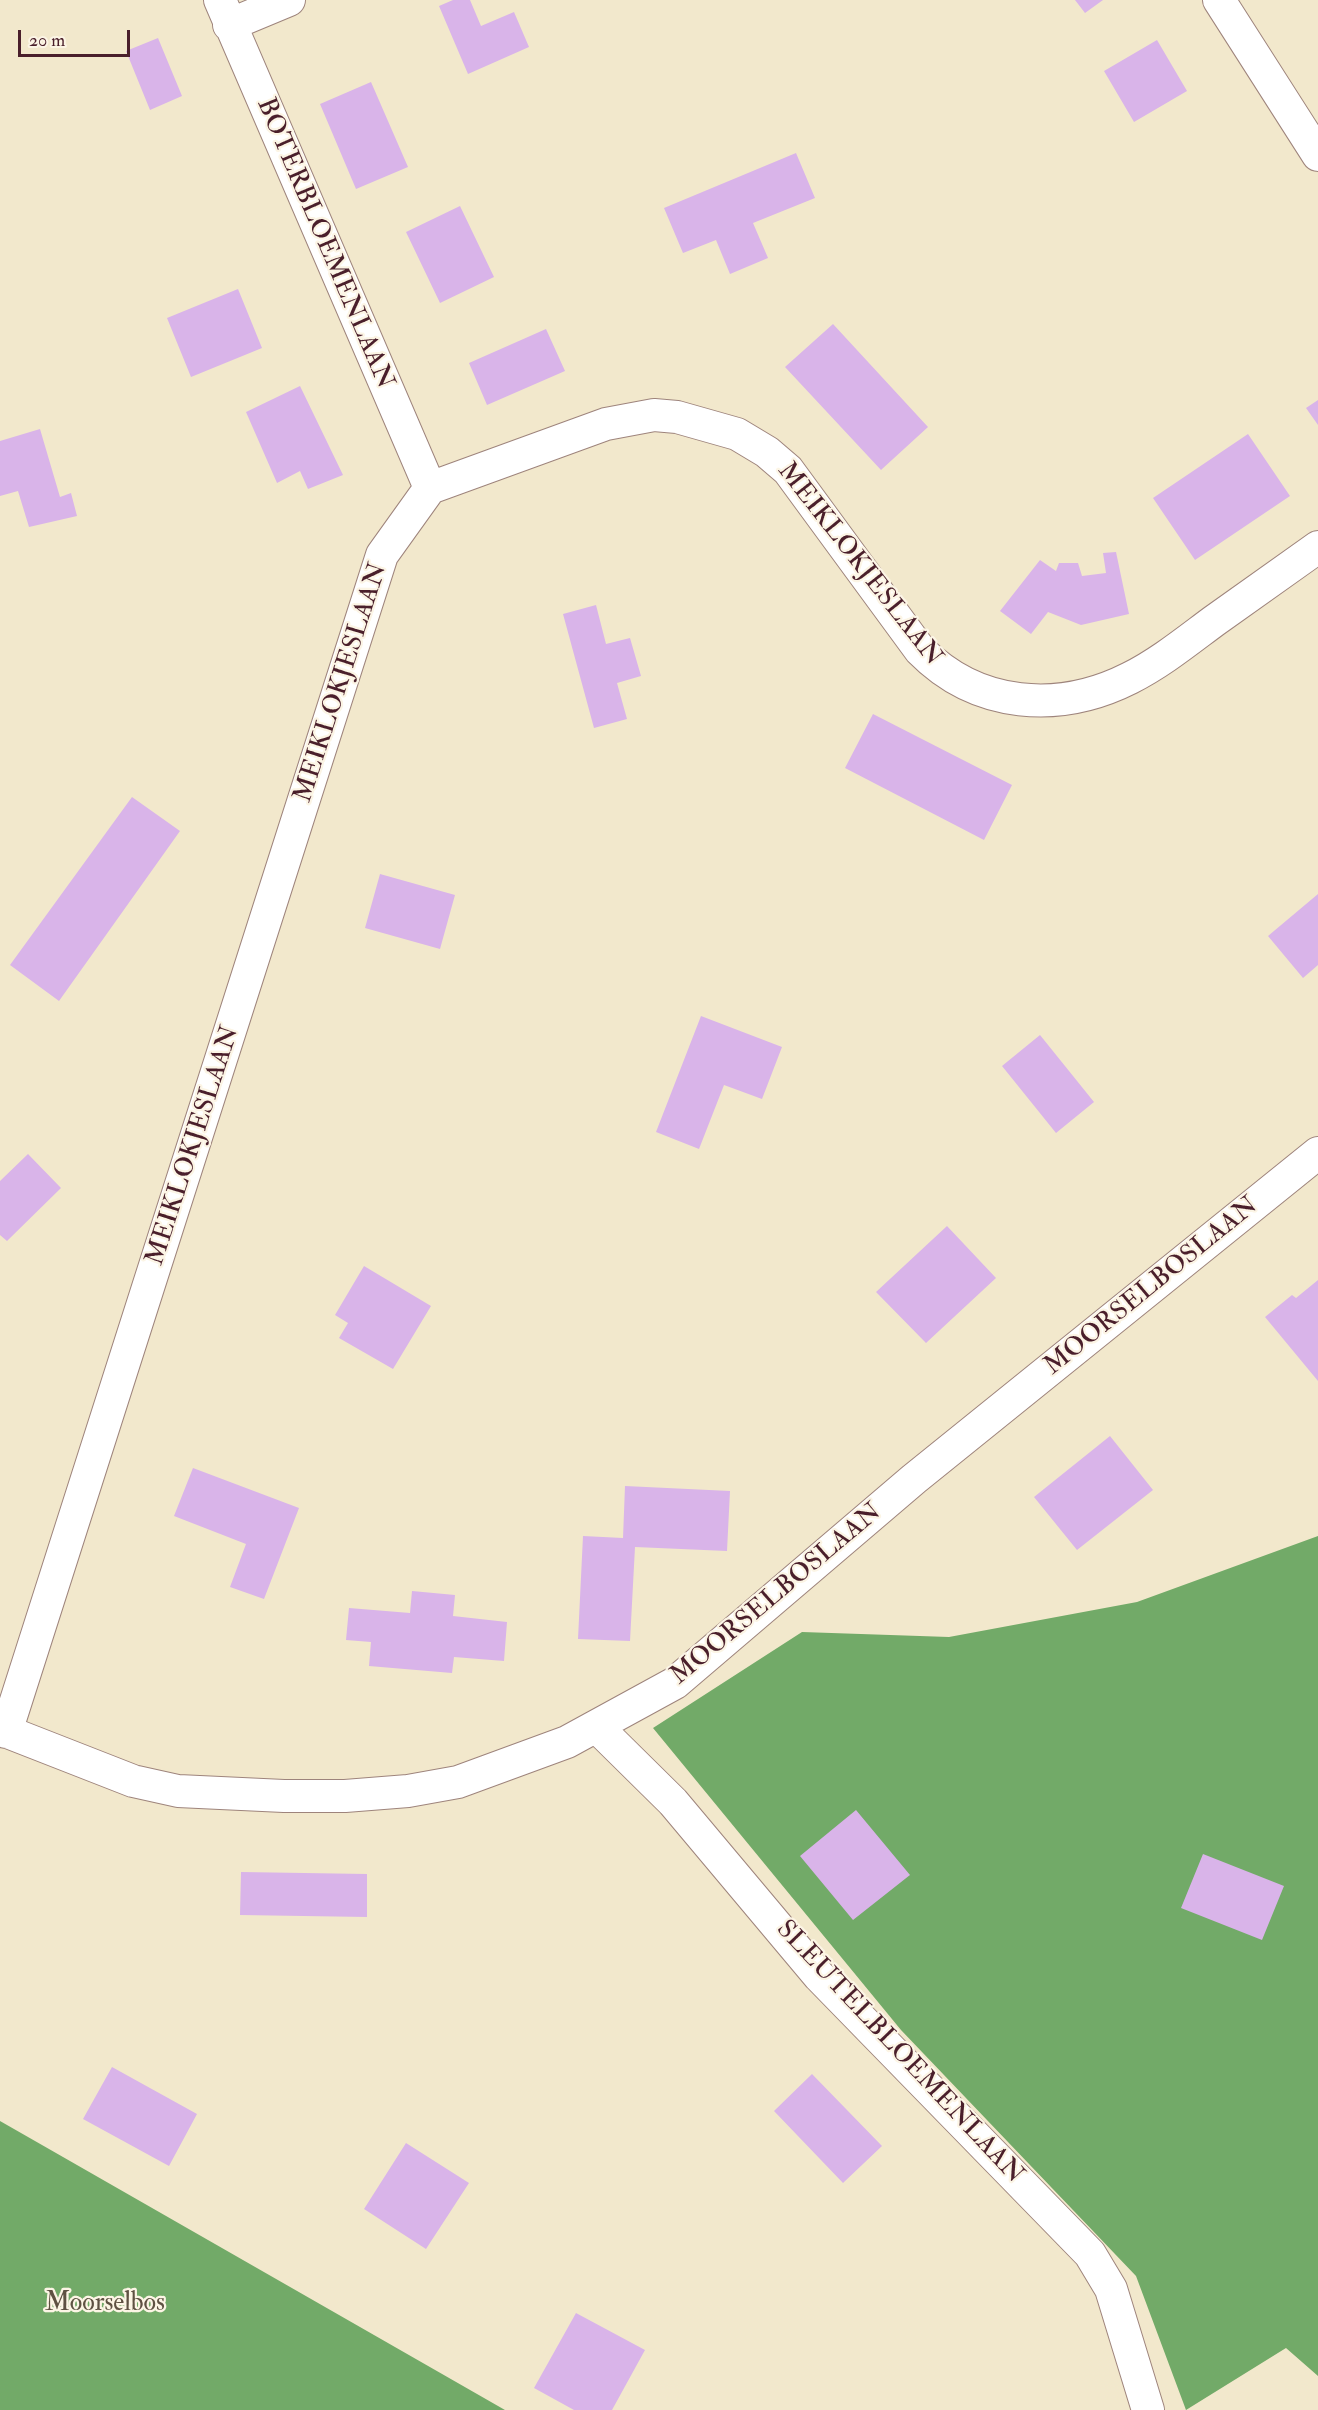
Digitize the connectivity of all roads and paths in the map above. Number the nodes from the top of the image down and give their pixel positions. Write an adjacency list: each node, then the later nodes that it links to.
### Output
1 (289, 0): 3 (street)
2 (1219, 0): 4 (street)
3 (224, 13): 5 (street, BOTERBLOEMENLAAN)
4 (1318, 155)
5 (430, 488): 6 (street, MEIKLOKJESLAAN); 9 (street, MEIKLOKJESLAAN)
6 (1318, 547)
7 (1318, 1153): 8 (street, MOORSELBOSLAAN)
8 (597, 1727): 9 (street, MOORSELBOSLAAN); 10 (street, SLEUTELBLOEMENLAAN)
9 (3, 1731)
10 (1148, 2410)

